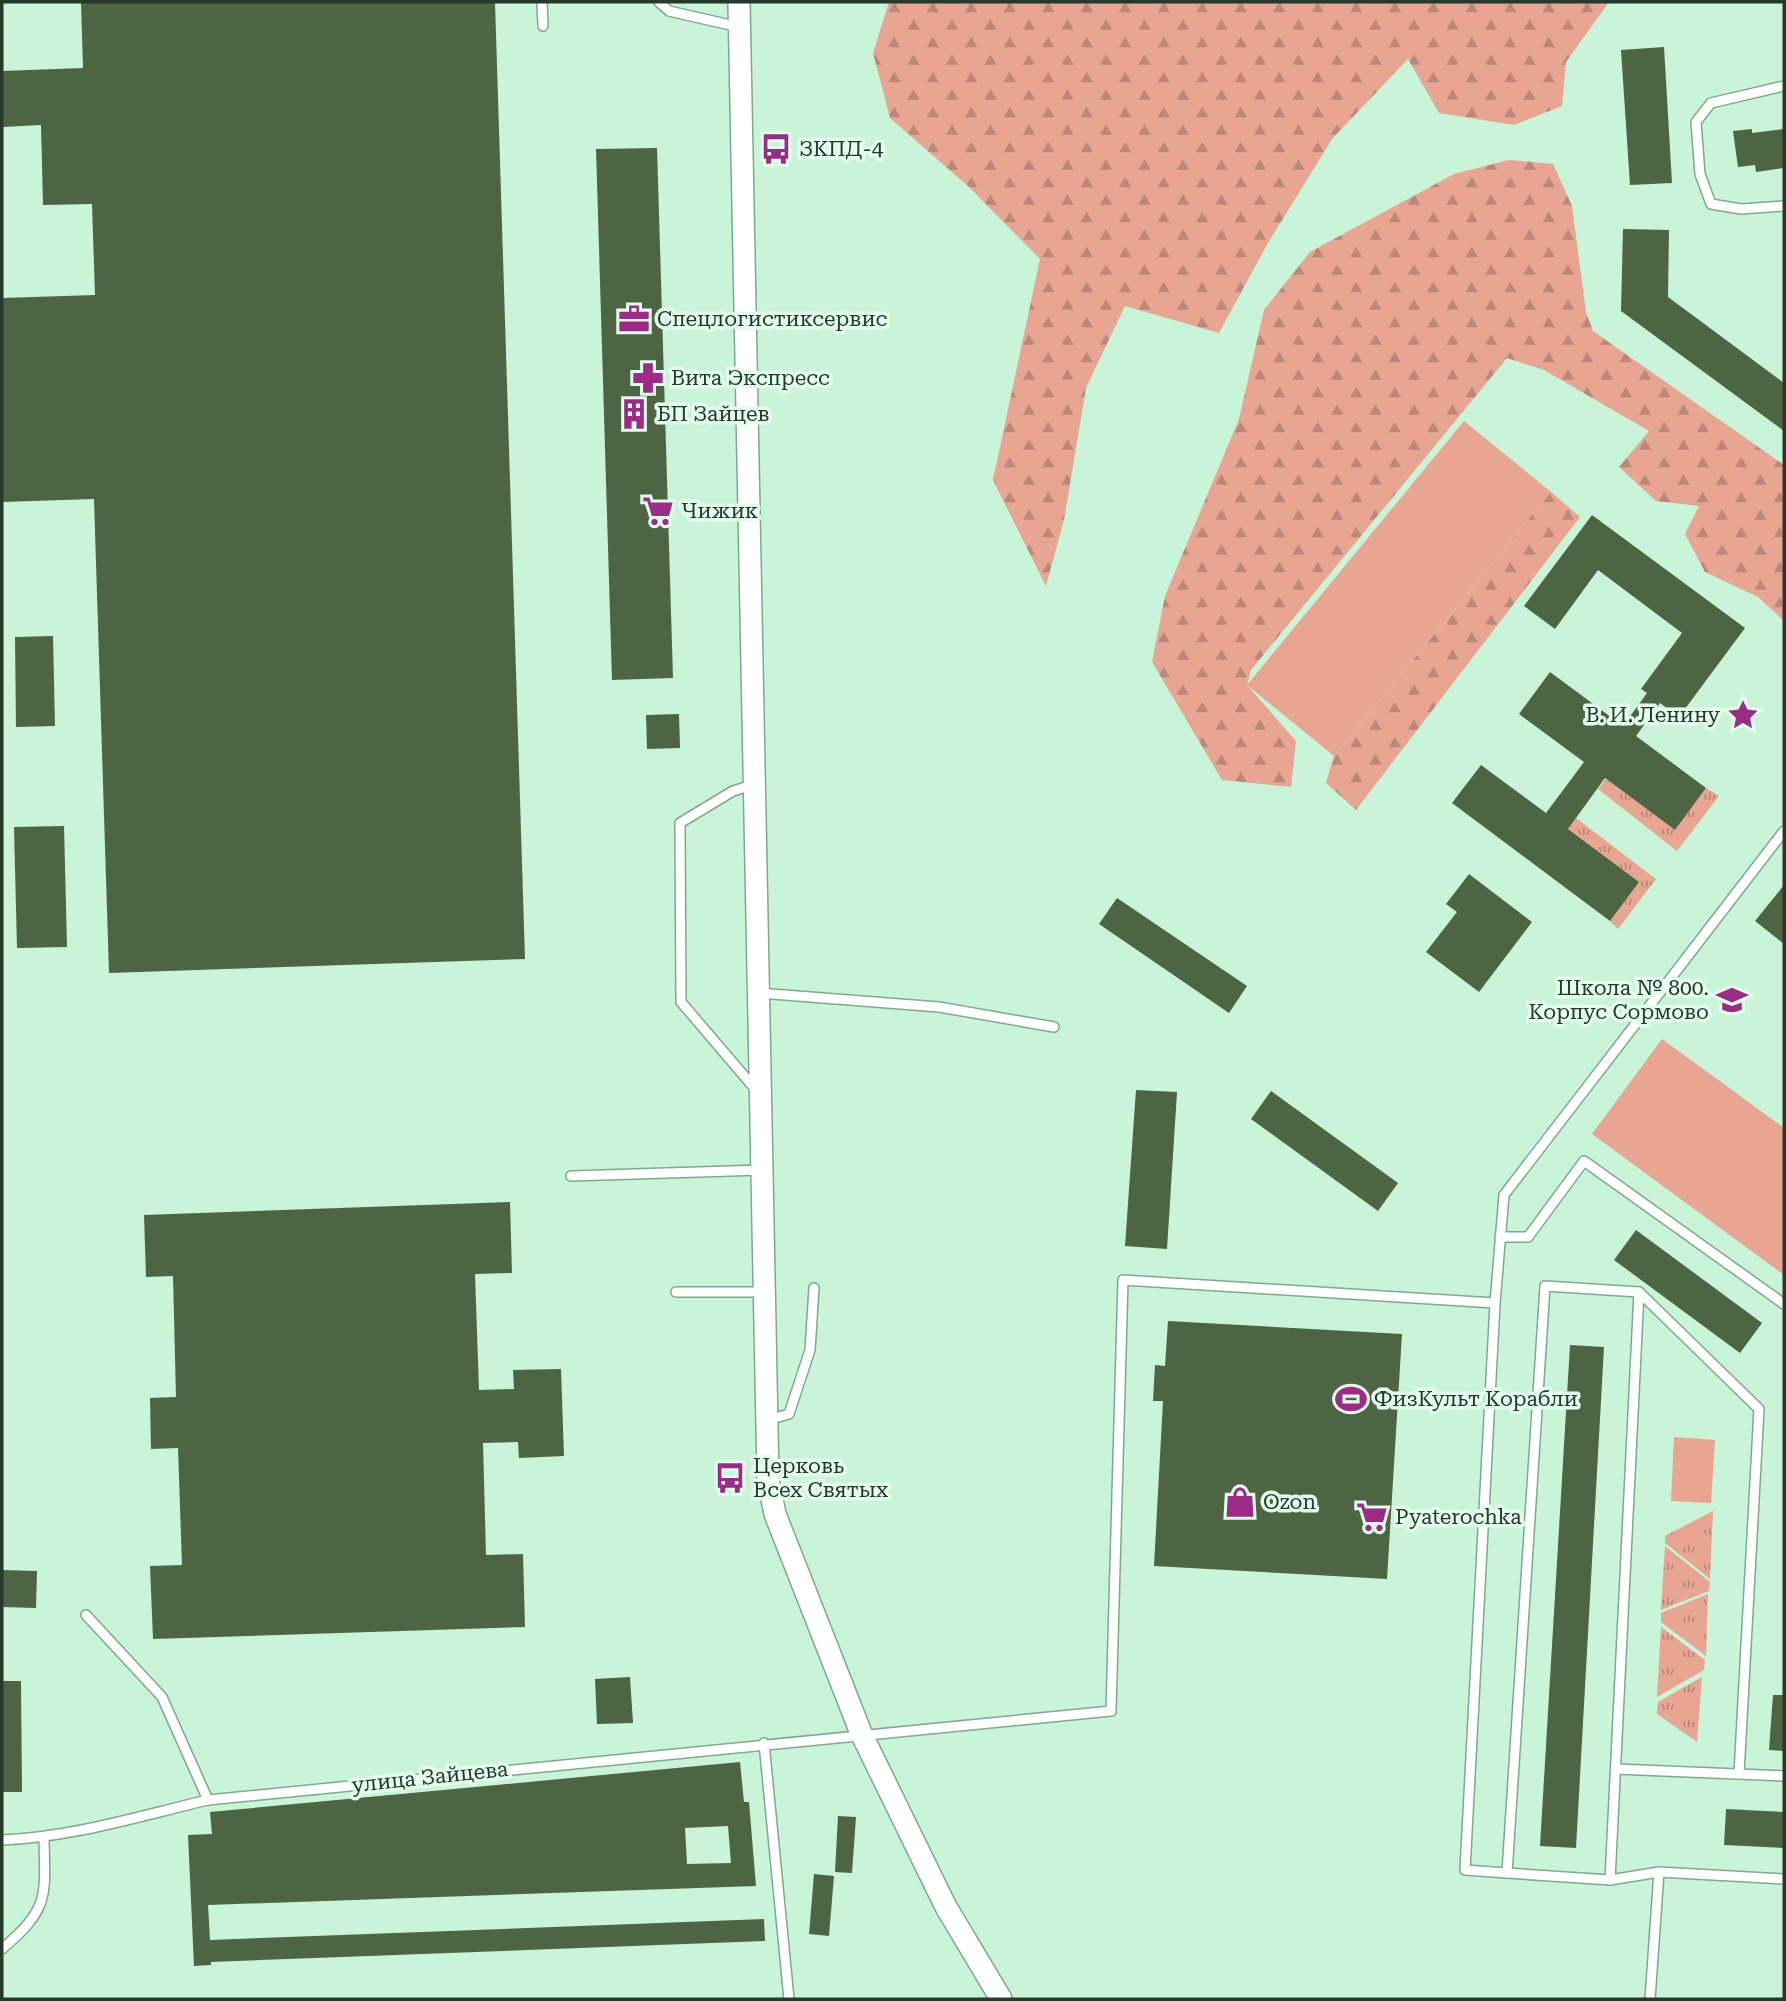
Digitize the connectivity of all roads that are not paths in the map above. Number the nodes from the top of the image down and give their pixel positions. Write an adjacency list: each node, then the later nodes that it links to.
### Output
1 (542, 2): 4 (lane)
2 (659, 2): 5 (lane)
3 (739, 2): 5 (street)
4 (542, 26)
5 (740, 27): 8 (street)
6 (1784, 86): 7 (lane)
7 (1784, 206)
8 (755, 784): 10 (street); 12 (lane)
9 (1784, 831): 15 (lane)
10 (760, 993): 11 (lane); 12 (street)
11 (1054, 1027)
12 (763, 1098): 13 (street)
13 (764, 1170): 14 (lane); 18 (street)
14 (571, 1176)
15 (1500, 1237): 20 (lane); 21 (lane)
16 (814, 1288): 22 (lane)
17 (676, 1292): 18 (lane)
18 (767, 1292): 22 (street)
19 (1639, 1292): 26 (lane); 27 (lane); 33 (lane)
20 (1494, 1303): 24 (lane, улица Зайцева); 33 (lane)
21 (1784, 1304)
22 (768, 1420): 24 (street)
23 (86, 1615): 29 (lane)
24 (861, 1733): 25 (lane, улица Зайцева); 38 (street)
25 (764, 1743): 29 (lane, улица Зайцева); 37 (lane)
26 (1616, 1769): 27 (lane); 35 (lane)
27 (1739, 1774): 28 (lane)
28 (1784, 1776)
29 (208, 1800): 30 (lane, улица Зайцева)
30 (44, 1838): 31 (lane, улица Зайцева); 36 (lane)
31 (2, 1840)
32 (1659, 1872): 34 (lane); 35 (lane); 39 (lane)
33 (1507, 1873): 35 (lane)
34 (1784, 1879)
35 (1610, 1880)
36 (2, 1949)
37 (789, 1999)
38 (1001, 1999)
39 (1650, 1999)

